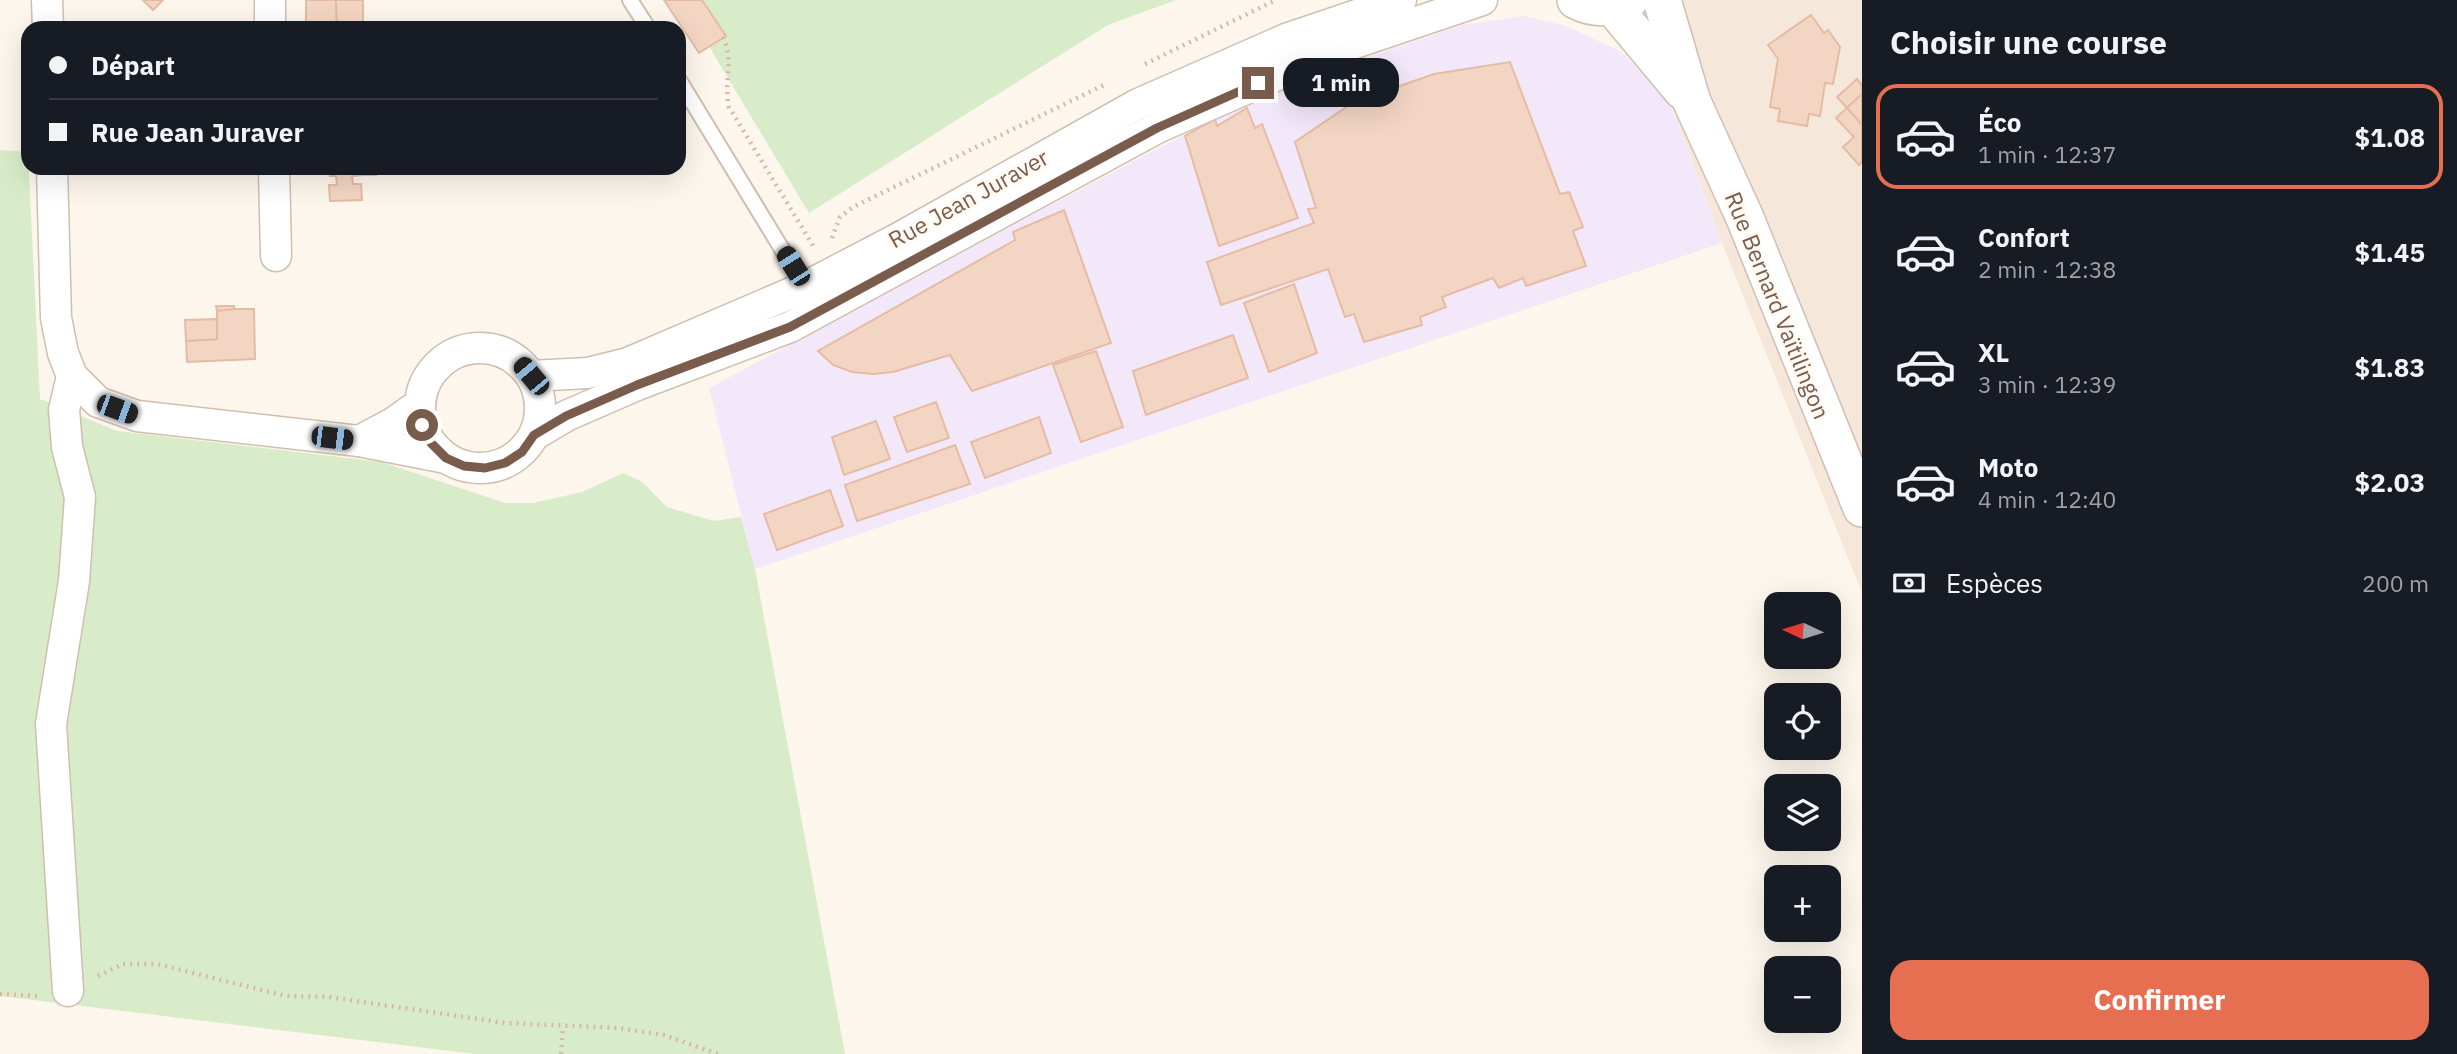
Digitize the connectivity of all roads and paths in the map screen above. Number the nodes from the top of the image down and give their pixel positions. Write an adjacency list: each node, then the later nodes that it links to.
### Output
1 (47, 0): 10 (street)
2 (270, 0): 11 (street)
3 (630, 0): 12 (lane)
4 (1276, 0): 14 (path)
5 (1401, 0): 21 (street, Rue Jean Juraver)
6 (1482, 0): 25 (street, Rue Jean Juraver)
7 (1576, 0): 9 (street)
8 (1662, 0): 17 (street)
9 (1620, 3): 17 (street)
10 (48, 21)
11 (270, 21)
12 (644, 21)
13 (723, 37): 21 (path)
14 (1139, 67)
15 (1114, 79): 21 (path)
16 (686, 90): 21 (lane)
17 (1692, 102): 28 (street, Rue Bernard Vaïtilingon)
18 (52, 175): 22 (street)
19 (274, 175): 20 (street)
20 (276, 256)
21 (818, 280): 23 (street, Rue Jean Juraver)
22 (72, 376): 26 (street); 29 (street)
23 (531, 376): 24 (street); 25 (street)
24 (420, 404): 26 (street); 27 (street)
25 (534, 435): 27 (street)
26 (359, 441): 27 (street)
27 (446, 458)
28 (1862, 509)
29 (68, 991): 30 (path); 31 (path)
30 (0, 994)
31 (563, 1026): 32 (path); 33 (path)
32 (561, 1054)
33 (718, 1054)

